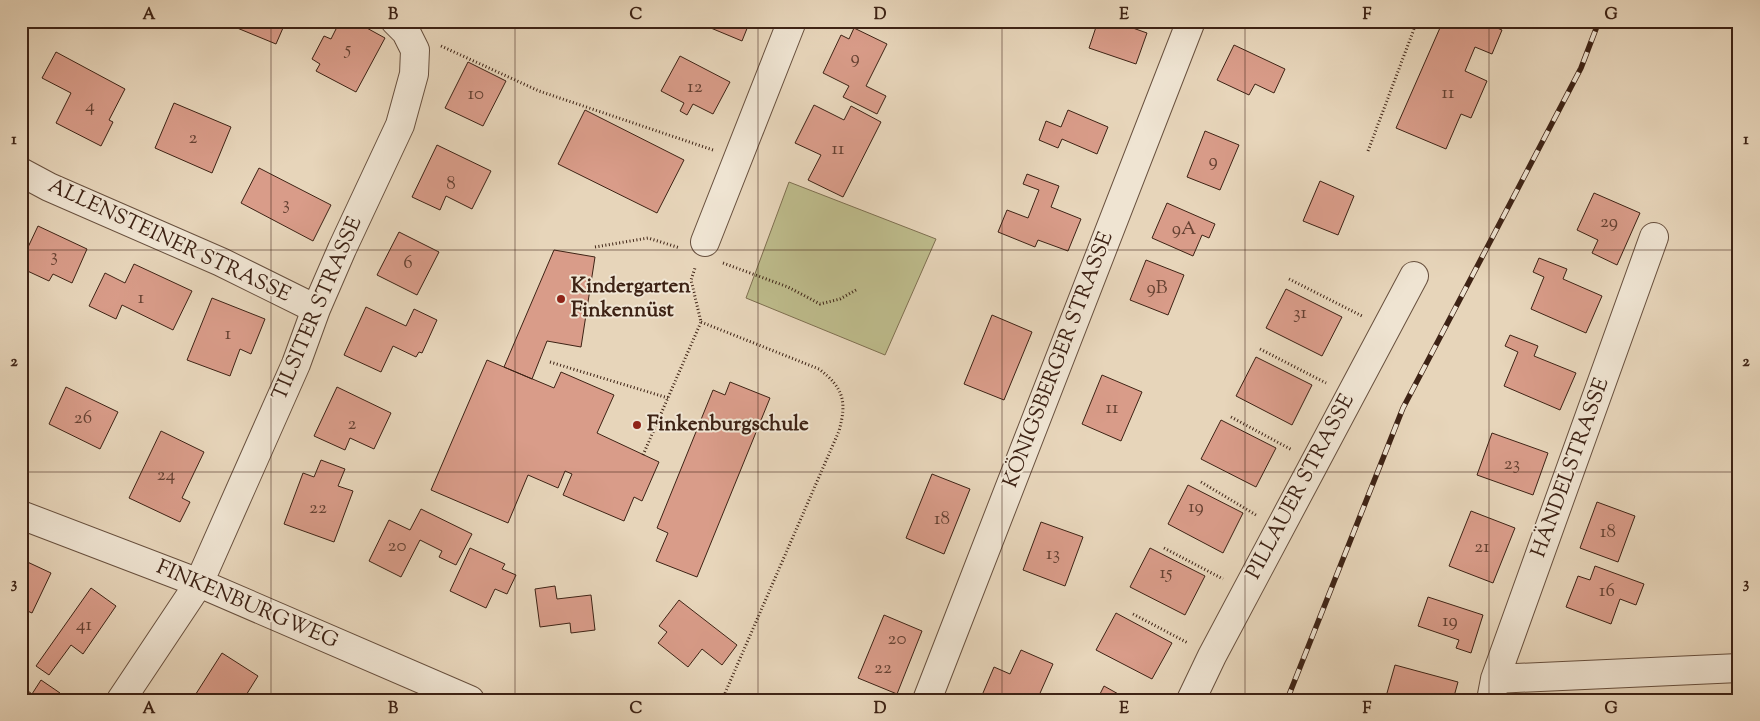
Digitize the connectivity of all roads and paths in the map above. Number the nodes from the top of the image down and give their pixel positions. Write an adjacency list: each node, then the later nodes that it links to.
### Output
1 (792, 21): 6 (street)
2 (1191, 21): 37 (street, KÖNIGSBERGER STRASSE)
3 (1417, 21): 5 (path)
4 (401, 26): 6 (path); 14 (street, TILSITER STRASSE)
5 (1368, 151)
6 (738, 158): 10 (street)
7 (21, 172): 14 (street, ALLENSTEINER STRASSE)
8 (1654, 237): 33 (street, HÄNDELSTRASSE)
9 (595, 247): 10 (path)
10 (702, 248): 13 (path); 15 (path)
11 (1414, 276): 16 (street, PILLAUER STRASSE)
12 (1289, 280): 16 (path)
13 (856, 290)
14 (316, 310): 28 (street, TILSITER STRASSE)
15 (701, 322): 20 (path); 36 (path)
16 (1386, 328): 19 (street, PILLAUER STRASSE)
17 (1260, 349): 19 (path)
18 (550, 362): 20 (path)
19 (1350, 395): 23 (street, PILLAUER STRASSE)
20 (668, 398): 22 (path)
21 (1231, 416): 23 (path)
22 (643, 455)
23 (1315, 462): 26 (street, PILLAUER STRASSE)
24 (1201, 482): 26 (path)
25 (21, 515): 28 (street, FINKENBURGWEG)
26 (1280, 528): 29 (street, PILLAUER STRASSE)
27 (1164, 548): 29 (path)
28 (199, 583): 34 (street, TILSITER STRASSE); 35 (street, FINKENBURGWEG)
29 (1246, 592): 31 (street, PILLAUER STRASSE)
30 (1133, 614): 31 (path)
31 (1212, 656): 38 (street, PILLAUER STRASSE)
32 (1739, 668): 33 (street)
33 (1493, 689)
34 (121, 700)
35 (470, 700)
36 (722, 700)
37 (927, 700)
38 (1192, 700)

